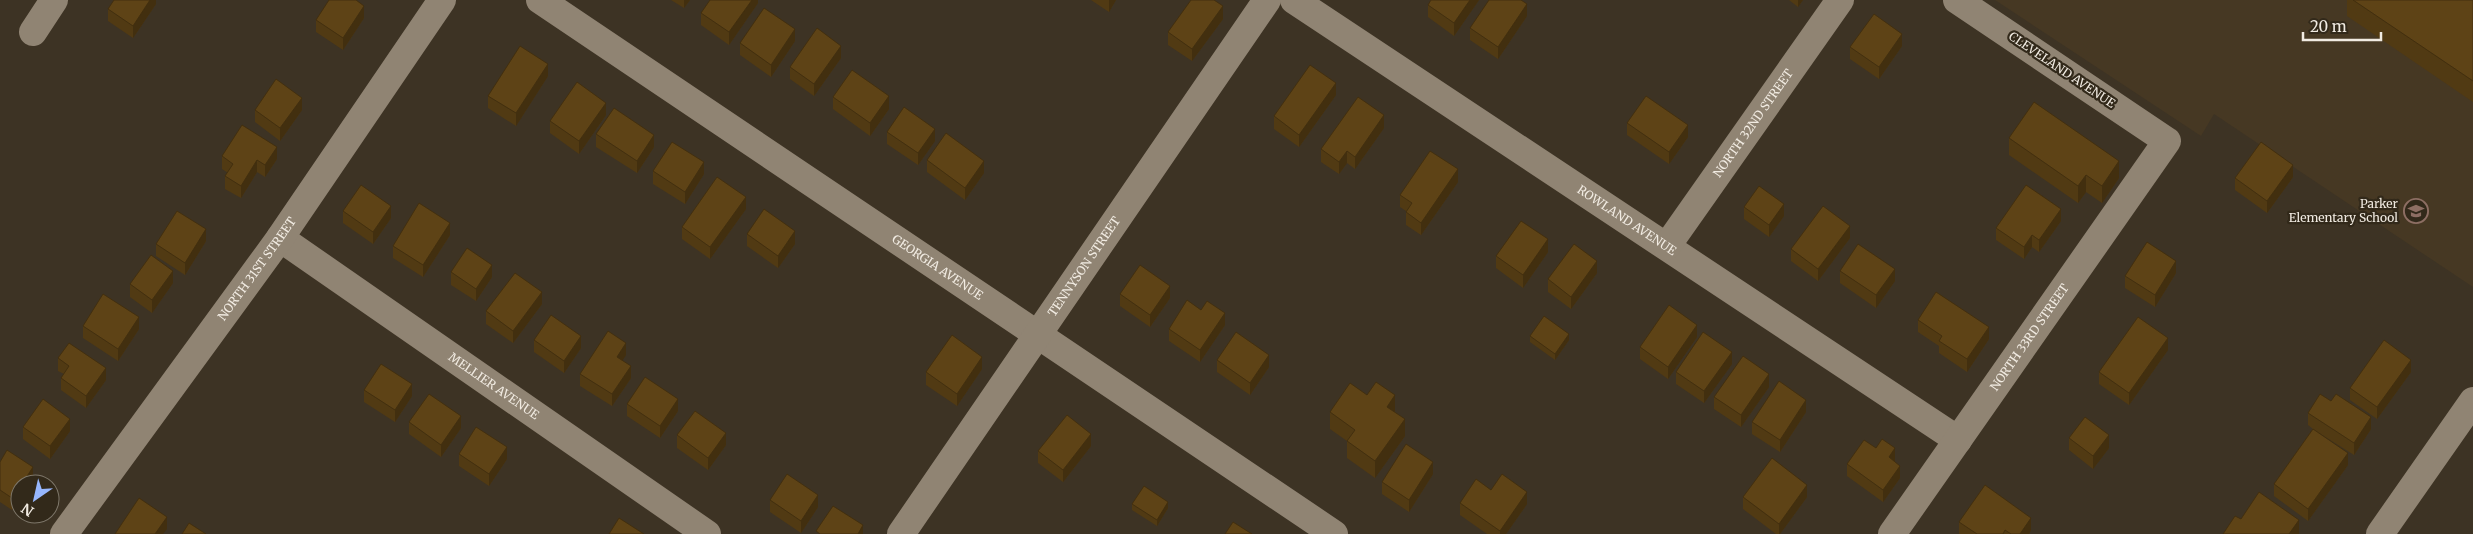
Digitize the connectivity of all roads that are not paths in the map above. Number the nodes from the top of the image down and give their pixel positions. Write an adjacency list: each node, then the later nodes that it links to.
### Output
1 (54, 0): 8 (street)
2 (442, 0): 10 (street, NORTH 31ST STREET)
3 (540, 0): 12 (street, GEORGIA AVENUE)
4 (1267, 0): 12 (street, TENNYSON STREET)
5 (1294, 0): 11 (street, ROWLAND AVENUE)
6 (1840, 0): 11 (street, NORTH 32ND STREET)
7 (1957, 0): 9 (street, CLEVELAND AVENUE)
8 (33, 32)
9 (2167, 141): 14 (street, NORTH 33RD STREET)
10 (280, 238): 15 (street, NORTH 31ST STREET); 16 (street, MELLIER AVENUE)
11 (1667, 246): 14 (street, ROWLAND AVENUE)
12 (1037, 333): 17 (street, TENNYSON STREET); 18 (street, GEORGIA AVENUE)
13 (2473, 401): 20 (street)
14 (1958, 440): 19 (street, NORTH 33RD STREET)
15 (64, 534)
16 (707, 534)
17 (901, 534)
18 (1334, 534)
19 (1892, 534)
20 (2380, 534)

